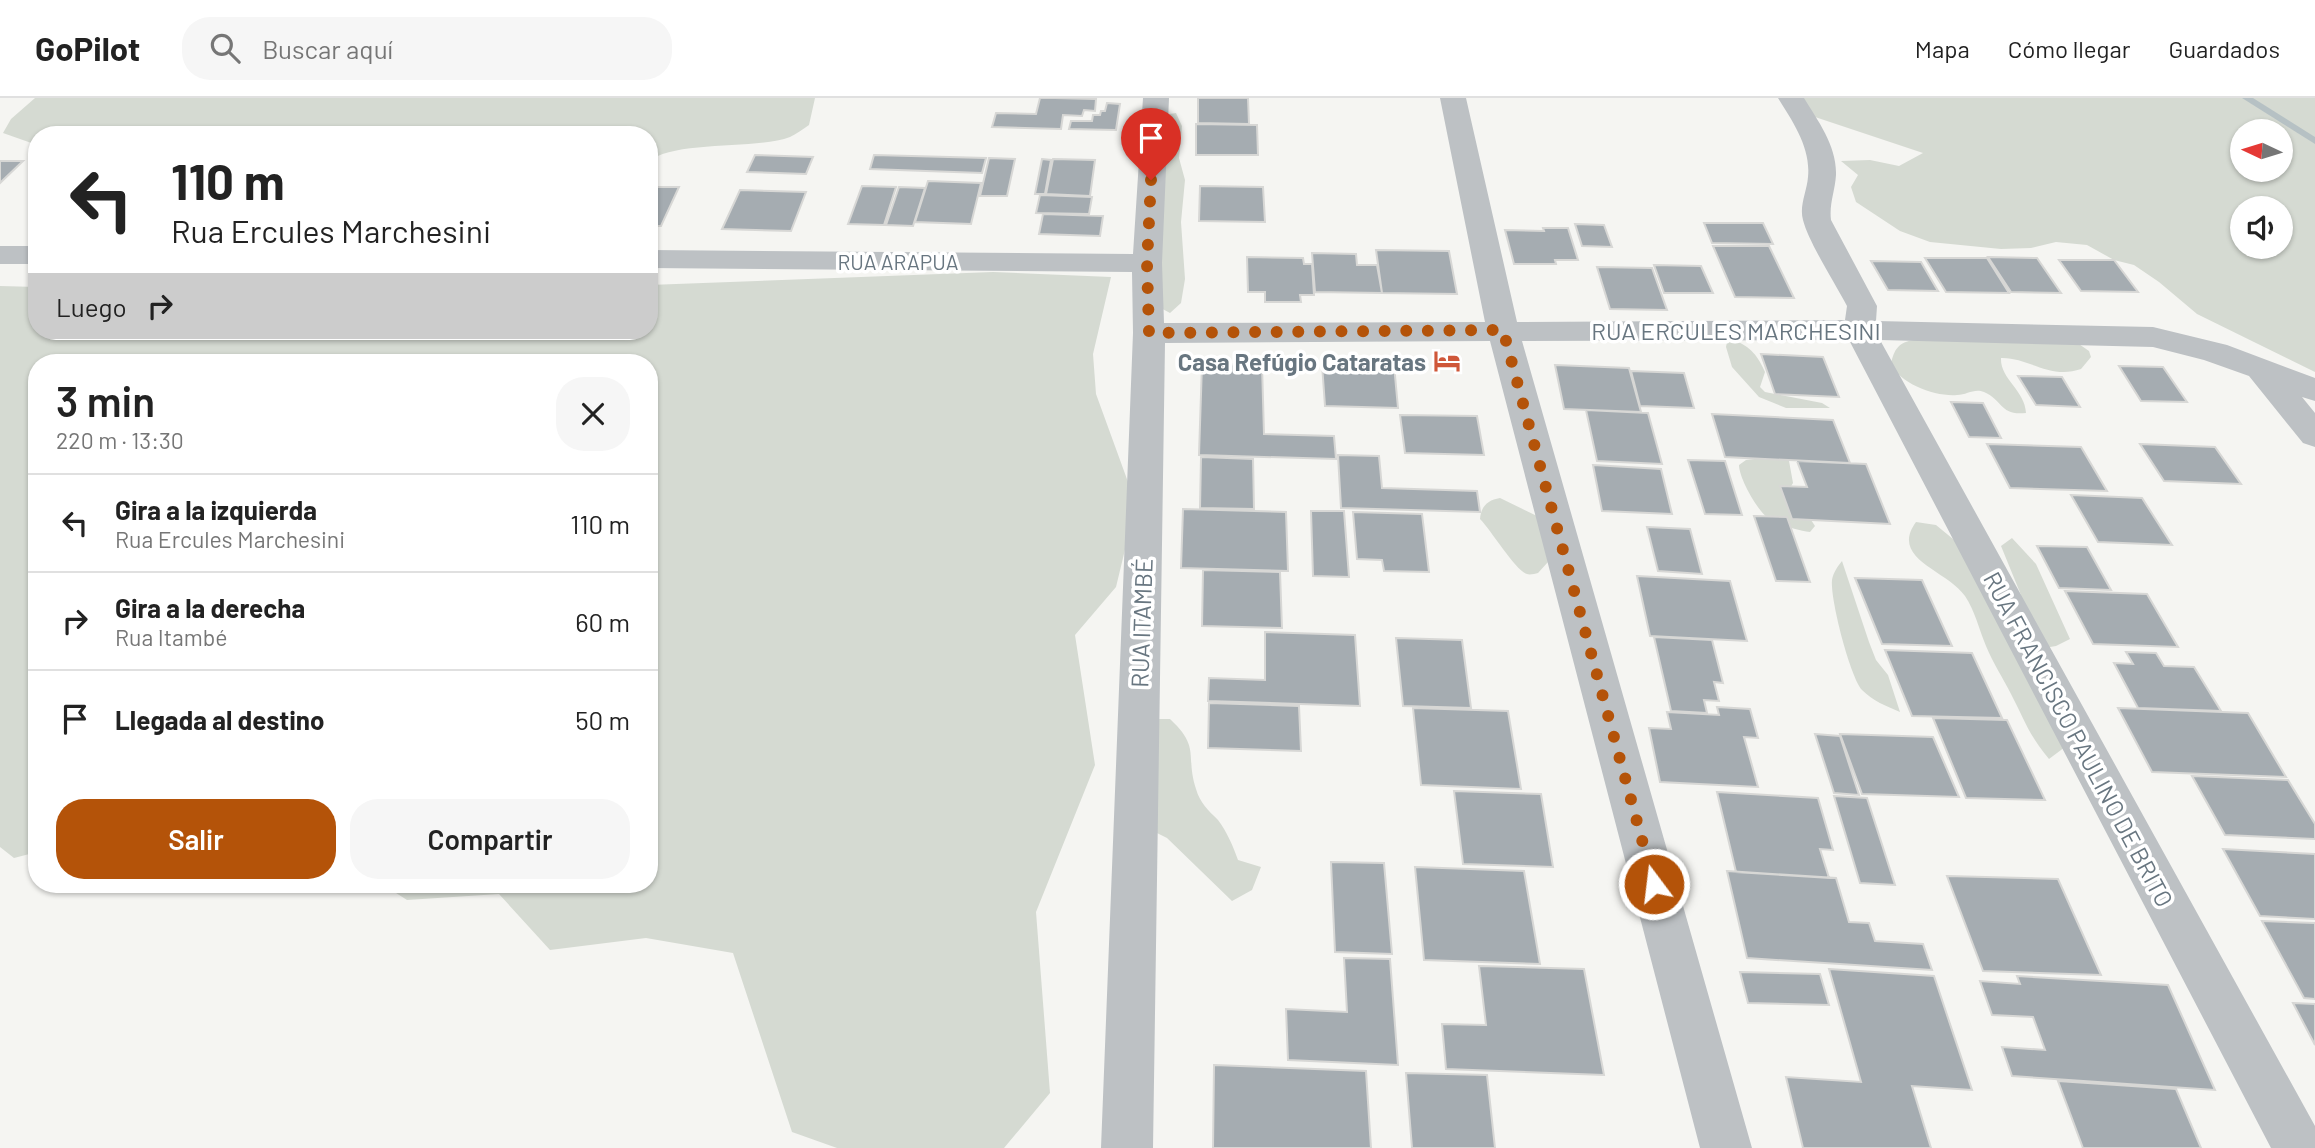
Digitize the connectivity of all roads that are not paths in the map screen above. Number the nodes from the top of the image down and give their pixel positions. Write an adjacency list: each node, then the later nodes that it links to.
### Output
1 (1156, 98): 7 (street, RUA ITAMBÉ)
2 (1453, 98): 8 (street)
3 (1791, 98): 9 (street)
4 (0, 255): 5 (street)
5 (28, 255)
6 (658, 259): 7 (street, RUA ARAPUA)
7 (1147, 263): 10 (street, RUA ITAMBÉ)
8 (1503, 330): 9 (street, RUA ERCULES MARCHESINI); 10 (street, RUA ERCULES MARCHESINI); 15 (street)
9 (1858, 330): 11 (street, RUA ERCULES MARCHESINI); 16 (street, RUA FRANCISCO PAULINO DE BRITO)
10 (1149, 333): 14 (street, RUA ITAMBÉ)
11 (2259, 367): 12 (street, RUA ERCULES MARCHESINI); 13 (street)
12 (2315, 390)
13 (2315, 435)
14 (1127, 1148)
15 (1726, 1148)
16 (2299, 1148)

